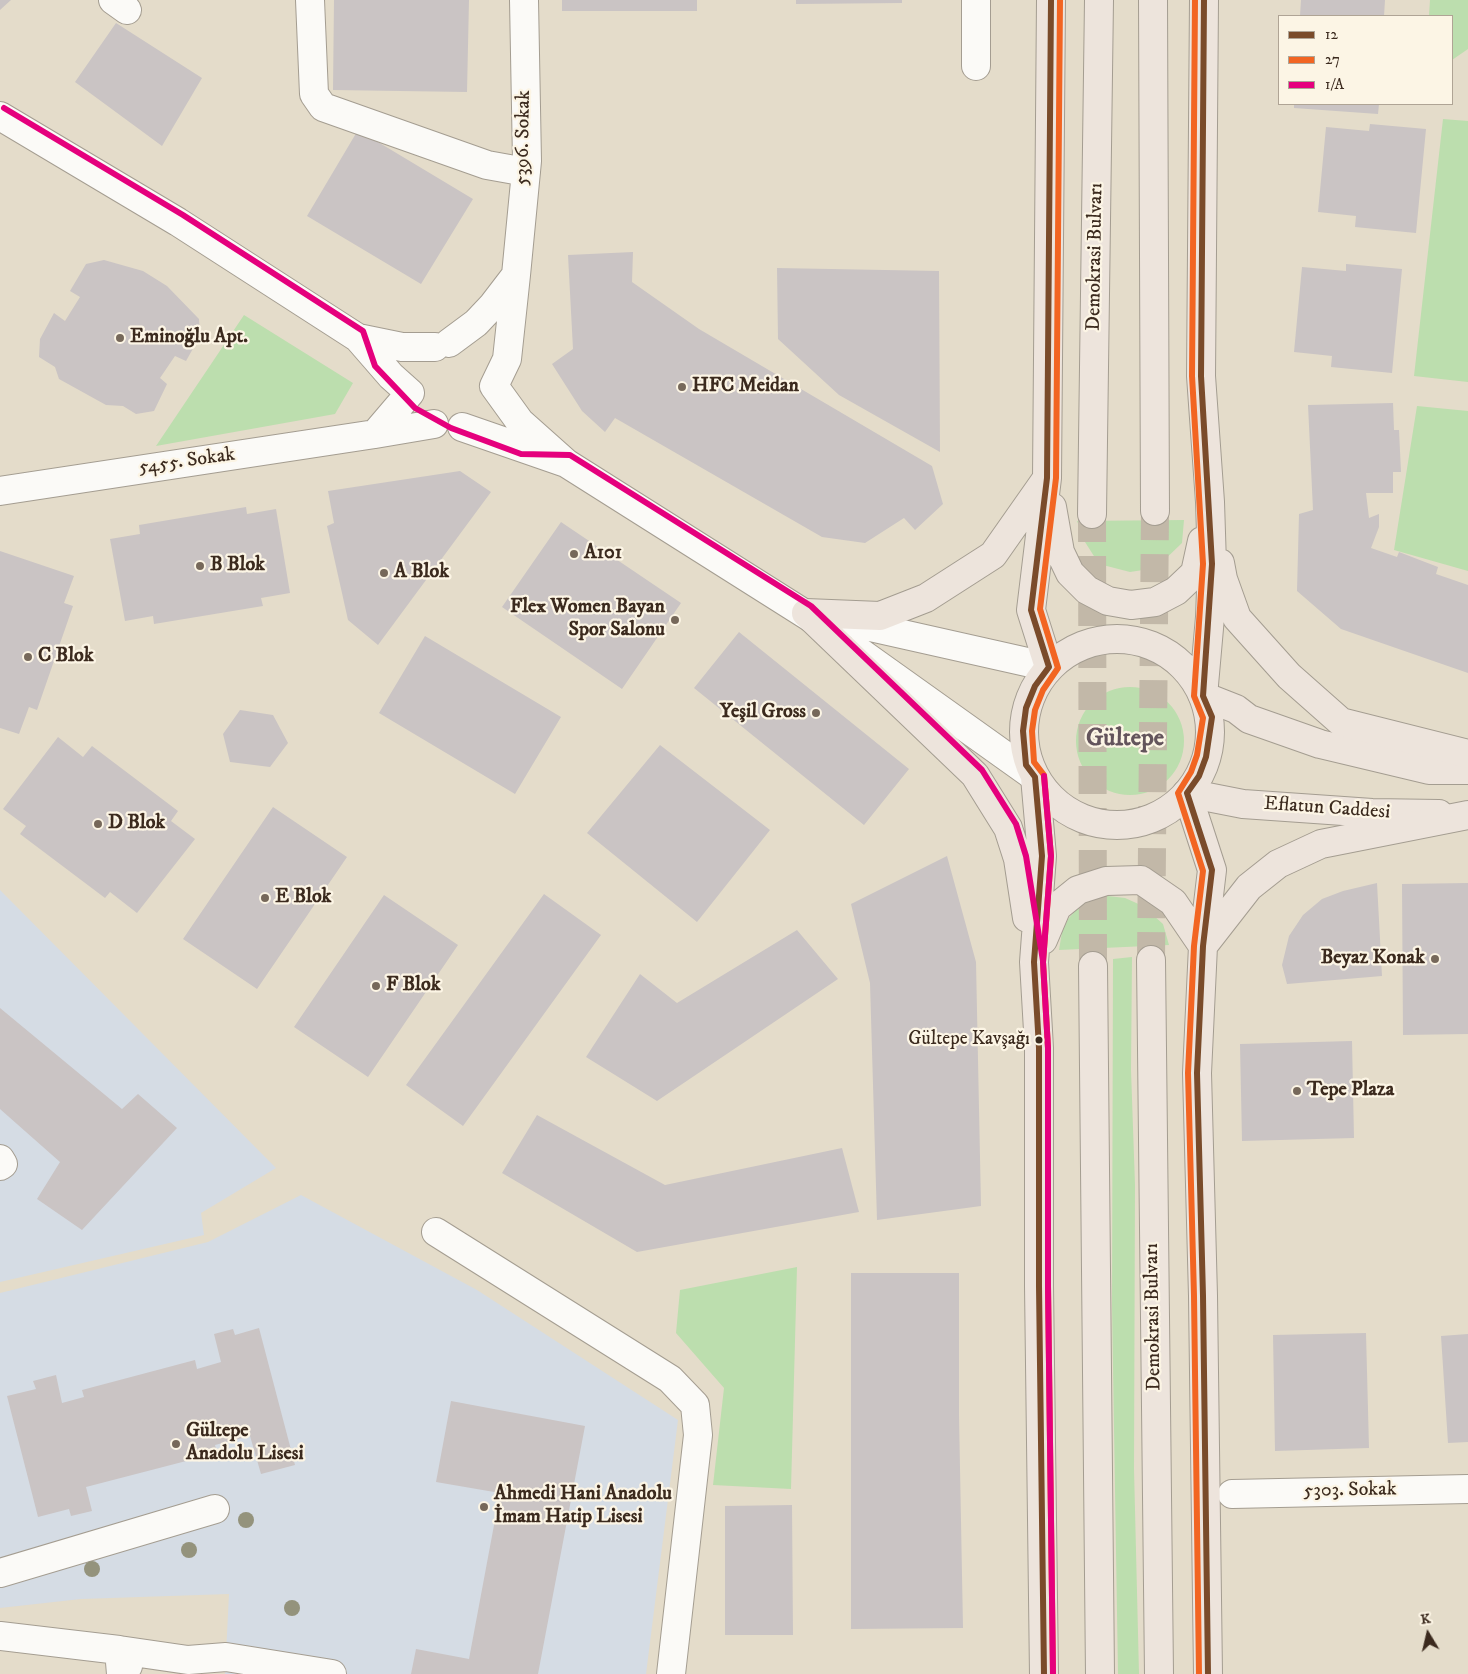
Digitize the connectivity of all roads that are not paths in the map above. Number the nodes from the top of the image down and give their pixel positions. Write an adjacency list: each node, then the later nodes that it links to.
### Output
1 (310, 0): 10 (street)
2 (524, 0): 10 (street, 5396. Sokak)
3 (976, 0): 8 (street)
4 (1051, 0): 20 (main road)
5 (1100, 0): 24 (main road, Demokrasi Bulvarı)
6 (1153, 0): 23 (main road)
7 (1204, 0): 22 (main road)
8 (976, 66)
9 (0, 116): 12 (street)
10 (526, 172): 11 (street, 5396. Sokak)
11 (516, 275): 13 (street); 14 (street, 5396. Sokak)
12 (358, 338): 13 (street); 15 (street)
13 (442, 345): 14 (street); 15 (street)
14 (494, 386): 17 (street); 19 (street)
15 (410, 392): 16 (street); 18 (street)
16 (434, 424): 17 (street); 18 (street, 5455. Sokak)
17 (462, 427): 19 (street)
18 (375, 434): 21 (street, 5455. Sokak)
19 (566, 463): 25 (street)
20 (1047, 478): 22 (main road); 25 (main road); 26 (main road)
21 (0, 491)
22 (1210, 502): 27 (main road); 28 (main road)
23 (1154, 511)
24 (1092, 514)
25 (806, 613): 26 (street); 30 (street); 35 (main road)
26 (1049, 667): 27 (main road); 30 (main road)
27 (1203, 696): 29 (main road); 31 (main road)
28 (1468, 754)
29 (1468, 770)
30 (1035, 776): 31 (main road); 35 (main road)
31 (1187, 793): 32 (main road, Eflatun Caddesi); 33 (main road)
32 (1468, 815): 33 (main road)
33 (1203, 946): 35 (main road); 52 (main road)
34 (1150, 960): 51 (main road, Demokrasi Bulvarı)
35 (1034, 962): 49 (main road)
36 (1093, 966): 50 (main road)
37 (0, 1159): 38 (street)
38 (0, 1166)
39 (436, 1232): 48 (street)
40 (1468, 1489): 41 (street, 5303. Sokak)
41 (1232, 1494)
42 (215, 1509): 43 (street)
43 (0, 1573)
44 (0, 1636): 45 (street)
45 (120, 1662): 46 (street); 47 (street)
46 (132, 1674)
47 (332, 1674)
48 (671, 1674)
49 (1044, 1674)
50 (1100, 1674)
51 (1159, 1674)
52 (1208, 1674)

